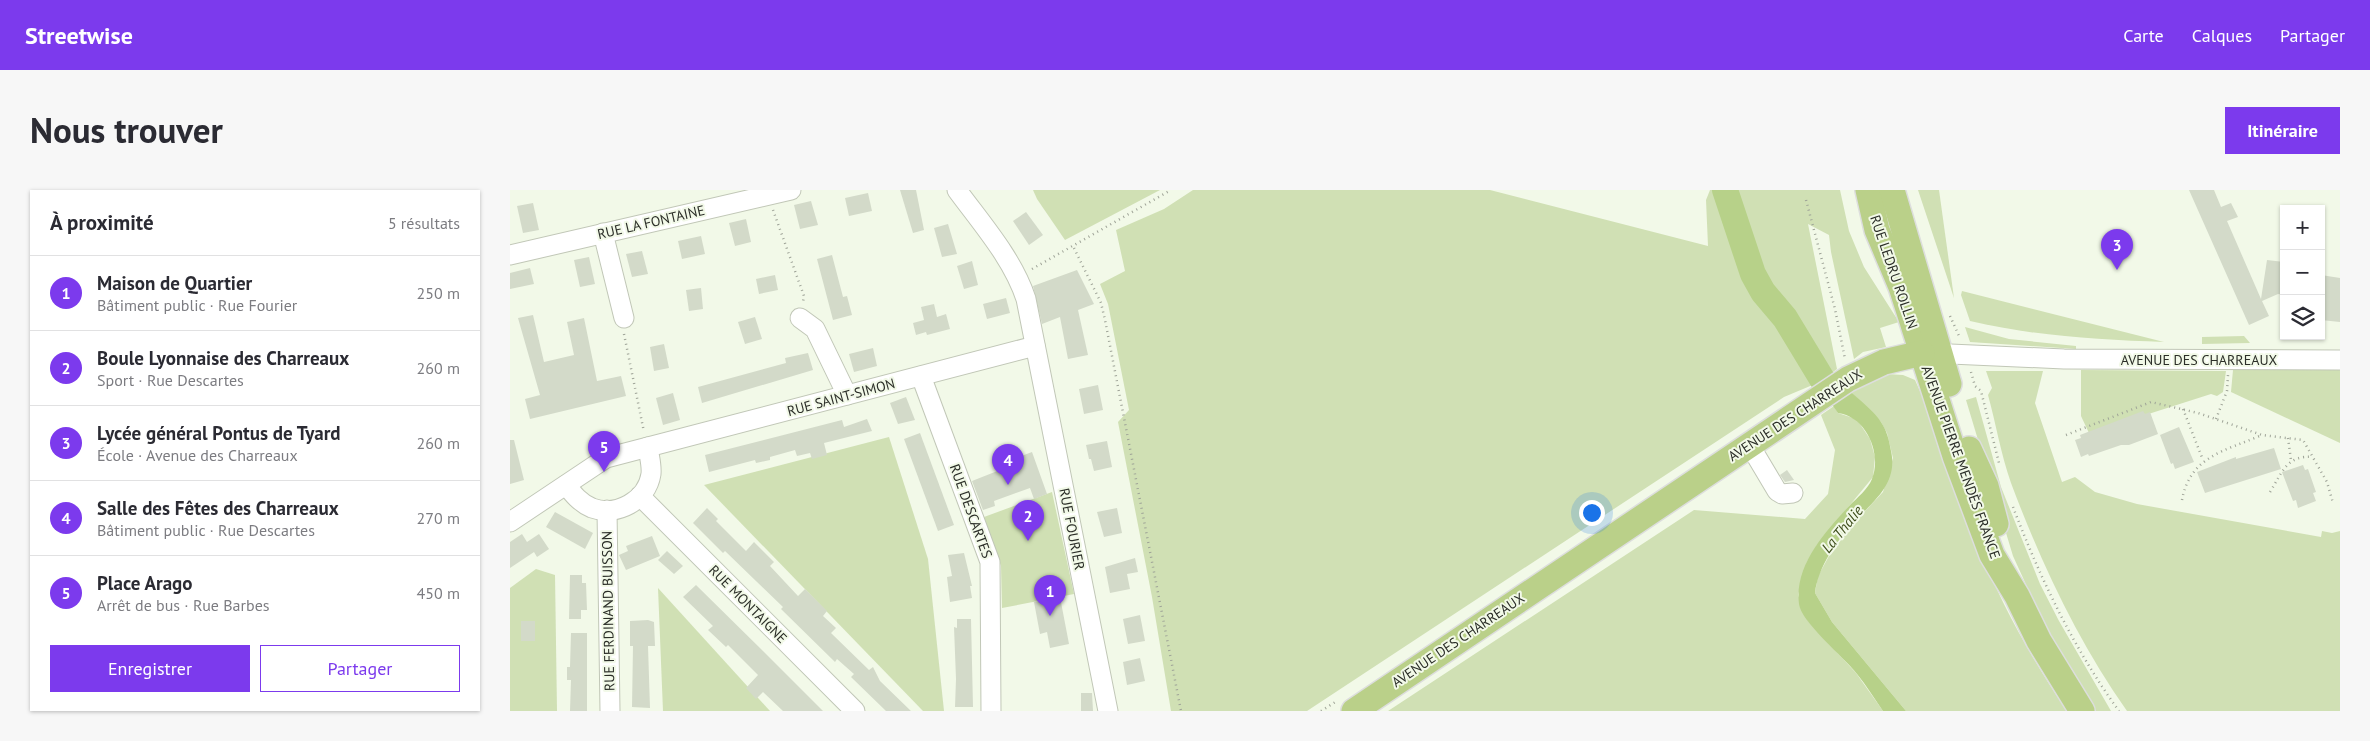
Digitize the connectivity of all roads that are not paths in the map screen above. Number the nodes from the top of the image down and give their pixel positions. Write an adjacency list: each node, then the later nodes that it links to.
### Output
1 (791, 190): 5 (street, RUE LA FONTAINE)
2 (958, 190): 9 (street, RUE FOURIER)
3 (1868, 190): 10 (main road, RUE LEDRU ROLLIN)
4 (1892, 190): 10 (main road, RUE LEDRU ROLLIN)
5 (603, 233): 6 (street, RUE LA FONTAINE); 7 (street)
6 (510, 255)
7 (624, 318)
8 (800, 318): 13 (street)
9 (1035, 346): 12 (street, RUE SAINT-SIMON); 24 (street, RUE FOURIER)
10 (1931, 353): 11 (street, AVENUE DES CHARREAUX); 14 (main road, AVENUE DES CHARREAUX); 26 (main road, AVENUE PIERRE MENDÈS FRANCE)
11 (2340, 360)
12 (921, 376): 13 (street, RUE SAINT-SIMON); 23 (street, RUE DESCARTES)
13 (847, 395): 15 (street, RUE SAINT-SIMON)
14 (1750, 444): 17 (street); 25 (main road, AVENUE DES CHARREAUX)
15 (648, 447): 16 (street, RUE SAINT-SIMON); 18 (street)
16 (566, 485): 19 (street); 20 (street, RUE SAINT-SIMON)
17 (1793, 493)
18 (640, 496): 19 (street); 22 (street, RUE MONTAIGNE)
19 (607, 510): 21 (street, RUE FERDINAND BUISSON)
20 (510, 522)
21 (610, 711)
22 (855, 711)
23 (991, 711)
24 (1108, 711)
25 (1354, 711)
26 (2082, 711)

